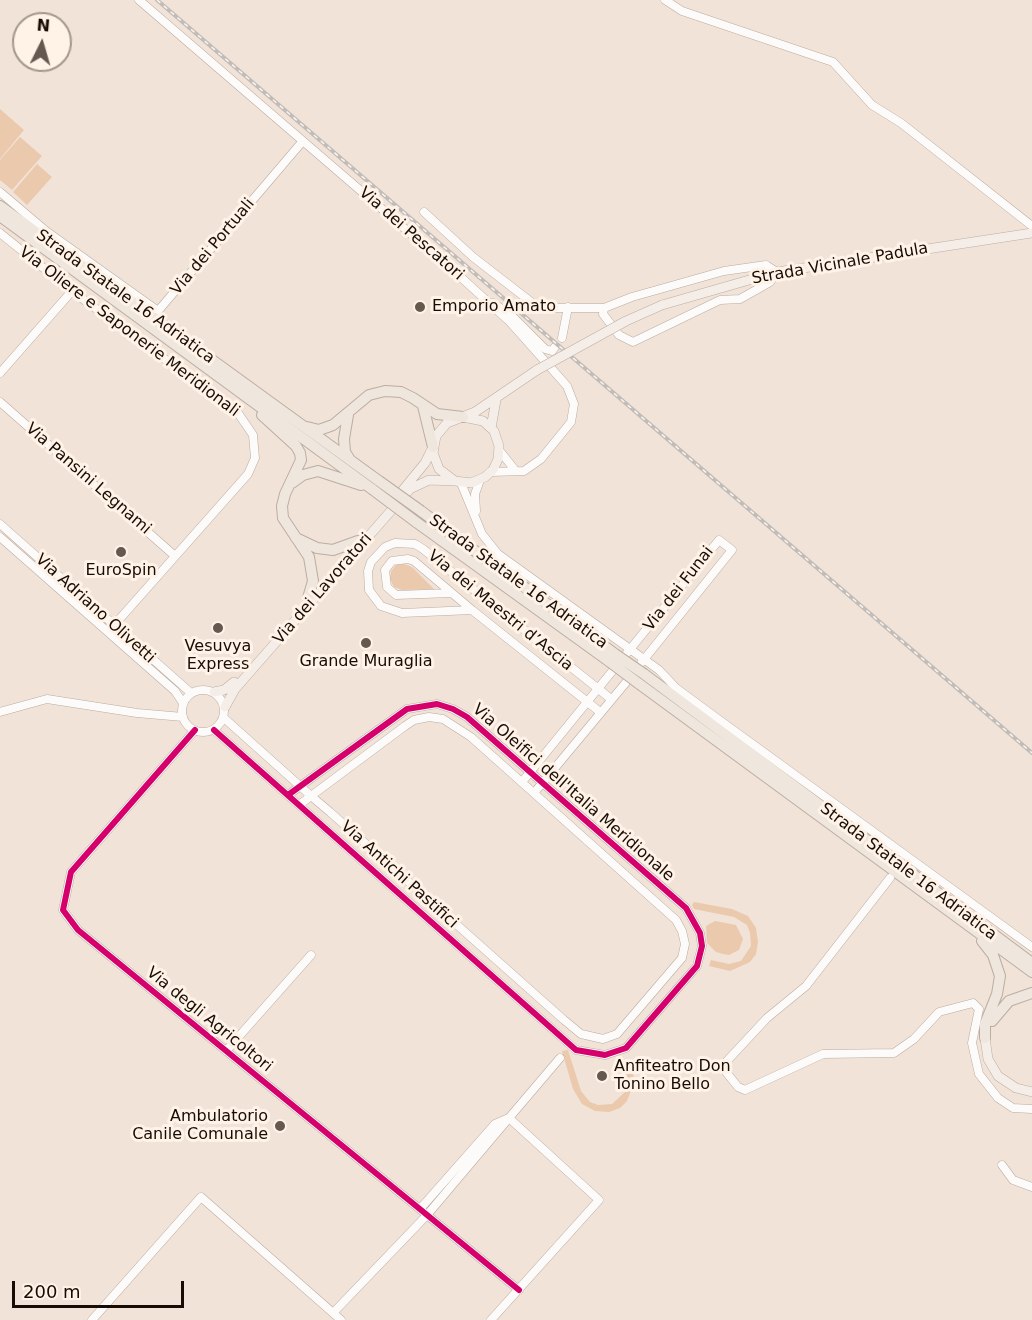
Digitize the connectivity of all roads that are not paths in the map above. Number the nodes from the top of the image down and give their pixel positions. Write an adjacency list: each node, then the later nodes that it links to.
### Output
1 (139, 0): 3 (street, Via dei Pescatori)
2 (665, 0): 8 (street)
3 (302, 142): 4 (street, Via dei Portuali); 13 (street, Via dei Pescatori)
4 (0, 192)
5 (0, 206): 25 (highway, Strada Statale 16 Adriatica)
6 (424, 212): 14 (street)
7 (0, 216): 19 (highway, Strada Statale 16 Adriatica)
8 (1032, 226)
9 (0, 233): 12 (street, Via Oliere e Saponerie Meridionali)
10 (1032, 233): 11 (main road, Strada Vicinale Padula)
11 (777, 272): 15 (street); 15 (street); 20 (main road, Strada Vicinale Padula, bridge)
12 (72, 291): 18 (street); 42 (street, Via Oliere e Saponerie Meridionali)
13 (484, 298): 17 (street); 30 (street, Via dei Pescatori)
14 (568, 307): 15 (street); 16 (street)
15 (604, 308)
16 (562, 338)
17 (555, 347)
18 (0, 373)
19 (238, 392): 34 (highway); 35 (highway, Strada Statale 16 Adriatica)
20 (496, 400): 24 (main road, Strada Vicinale Padula); 26 (main road)
21 (0, 402): 42 (street, Via Pansini Legnami)
22 (423, 406): 23 (highway); 24 (highway); 27 (highway)
23 (352, 408): 25 (highway); 29 (highway)
24 (463, 417): 26 (main road); 27 (main road, Strada Vicinale Padula)
25 (291, 418): 29 (highway, Strada Statale 16 Adriatica)
26 (490, 428): 28 (main road)
27 (433, 447): 33 (main road); 36 (main road, Strada Vicinale Padula)
28 (499, 450): 30 (street); 31 (main road)
29 (350, 461): 35 (highway, Strada Statale 16 Adriatica)
30 (515, 470): 31 (street, Via dei Pescatori)
31 (490, 472): 32 (main road)
32 (480, 480): 33 (main road); 37 (street)
33 (458, 482): 36 (main road); 37 (street)
34 (290, 485): 35 (highway); 40 (highway)
35 (376, 485): 51 (highway, Strada Statale 16 Adriatica, bridge); 51 (highway, Strada Statale 16 Adriatica, bridge)
36 (408, 489): 41 (main road, Via dei Lavoratori); 54 (main road, Via dei Lavoratori)
37 (476, 519): 50 (street)
38 (0, 524): 49 (street, Via Adriano Olivetti)
39 (0, 537): 49 (street, Via Adriano Olivetti)
40 (294, 537): 41 (highway); 45 (highway)
41 (358, 541): 45 (main road, Via dei Lavoratori)
42 (175, 556): 49 (street, Via Oliere e Saponerie Meridionali)
43 (471, 587): 46 (street); 47 (street, Via dei Maestri d’Ascia); 55 (street, Via dei Maestri d’Ascia)
44 (452, 593): 44 (street); 46 (street)
45 (308, 598): 54 (main road, Via dei Lavoratori)
46 (460, 600): 47 (street); 48 (street)
47 (454, 609): 48 (street, Via dei Maestri d’Ascia)
48 (476, 612): 59 (street, Via dei Maestri d’Ascia)
49 (111, 628): 57 (street, Via Adriano Olivetti); 60 (street, Via Adriano Olivetti)
50 (631, 650): 52 (street); 52 (street, Via dei Funai); 55 (street, Via dei Funai)
51 (613, 658): 53 (highway, Strada Statale 16 Adriatica, bridge)
52 (644, 660): 58 (street, Via dei Funai); 82 (street)
53 (641, 678): 79 (highway, Strada Statale 16 Adriatica); 81 (highway, Strada Statale 16 Adriatica)
54 (233, 687): 56 (main road); 61 (main road)
55 (598, 690): 58 (street, Via dei Maestri d’Ascia); 59 (street, Via dei Funai)
56 (213, 692): 57 (street); 61 (street)
57 (191, 693): 60 (street)
58 (610, 699): 63 (street, Via dei Funai)
59 (588, 702): 63 (street, Via dei Maestri d’Ascia); 70 (street, Via dei Funai)
60 (183, 703): 64 (street)
61 (225, 707): 65 (street)
62 (0, 712): 64 (street)
63 (600, 712): 72 (street, Via dei Funai)
64 (183, 717): 66 (street)
65 (224, 718): 67 (street); 73 (street, Via Antichi Pastifici)
66 (195, 730): 67 (street); 90 (street, Via degli Agricoltori)
67 (213, 730): 75 (street, Via Antichi Pastifici)
68 (492, 738): 69 (street); 70 (street, Via Oleifici dell'Italia Meridionale); 73 (street, Via Oleifici dell'Italia Meridionale)
69 (483, 748): 71 (street, Via Oleifici dell'Italia Meridionale); 76 (street, Via Oleifici dell'Italia Meridionale)
70 (531, 772): 71 (street, Via dei Funai); 72 (street, Via Oleifici dell'Italia Meridionale)
71 (522, 782): 74 (street, Via Oleifici dell'Italia Meridionale)
72 (542, 783): 74 (street, Via dei Funai); 80 (street, Via Oleifici dell'Italia Meridionale)
73 (300, 786): 75 (street, Via Oleifici dell'Italia Meridionale); 76 (street, Via Antichi Pastifici)
74 (534, 793): 88 (street, Via Oleifici dell'Italia Meridionale)
75 (288, 795): 77 (street, Via Antichi Pastifici)
76 (311, 795): 77 (street, Via Oleifici dell'Italia Meridionale); 88 (street, Via Antichi Pastifici)
77 (299, 805): 80 (street, Via Antichi Pastifici)
78 (890, 878): 93 (street)
79 (941, 906): 86 (highway, Strada Statale 16 Adriatica); 89 (highway)
80 (686, 908)
81 (965, 915): 84 (highway); 85 (highway, Strada Statale 16 Adriatica)
82 (1032, 947)
83 (311, 955): 90 (street)
84 (1032, 957)
85 (1032, 963)
86 (1032, 972)
87 (1032, 993): 89 (highway)
88 (581, 1034)
89 (985, 1038): 92 (main road)
90 (226, 1052): 97 (street, Via degli Agricoltori)
91 (560, 1058): 94 (street)
92 (1032, 1092)
93 (1032, 1109)
94 (509, 1118): 97 (street); 98 (street); 99 (street)
95 (1002, 1165): 96 (street)
96 (1032, 1187)
97 (420, 1209): 98 (street, Via degli Agricoltori)
98 (427, 1215): 99 (street, Via degli Agricoltori); 100 (street)
99 (519, 1290): 103 (street)
100 (333, 1313): 101 (street); 102 (street)
101 (95, 1319)
102 (341, 1320)
103 (491, 1320)

